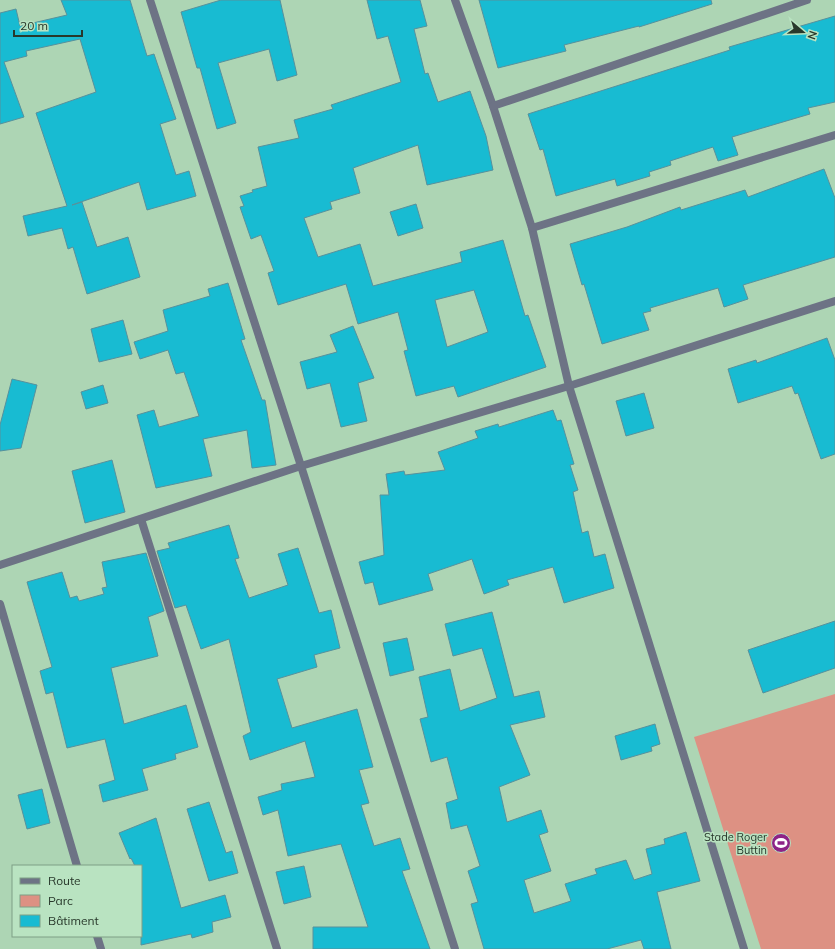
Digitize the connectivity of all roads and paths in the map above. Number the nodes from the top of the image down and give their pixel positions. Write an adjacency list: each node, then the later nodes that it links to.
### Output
1 (150, 0): 9 (street)
2 (456, 0): 4 (street)
3 (807, 0): 4 (street)
4 (494, 106): 6 (street)
5 (835, 135): 6 (street)
6 (532, 228): 8 (street)
7 (835, 301): 8 (street)
8 (569, 386): 9 (street); 18 (street)
9 (302, 466): 10 (street); 17 (street)
10 (141, 519): 11 (street); 16 (street)
11 (0, 565)
12 (0, 604): 13 (street)
13 (77, 865)
14 (97, 937): 15 (street)
15 (101, 949)
16 (277, 949)
17 (455, 949)
18 (744, 949)

